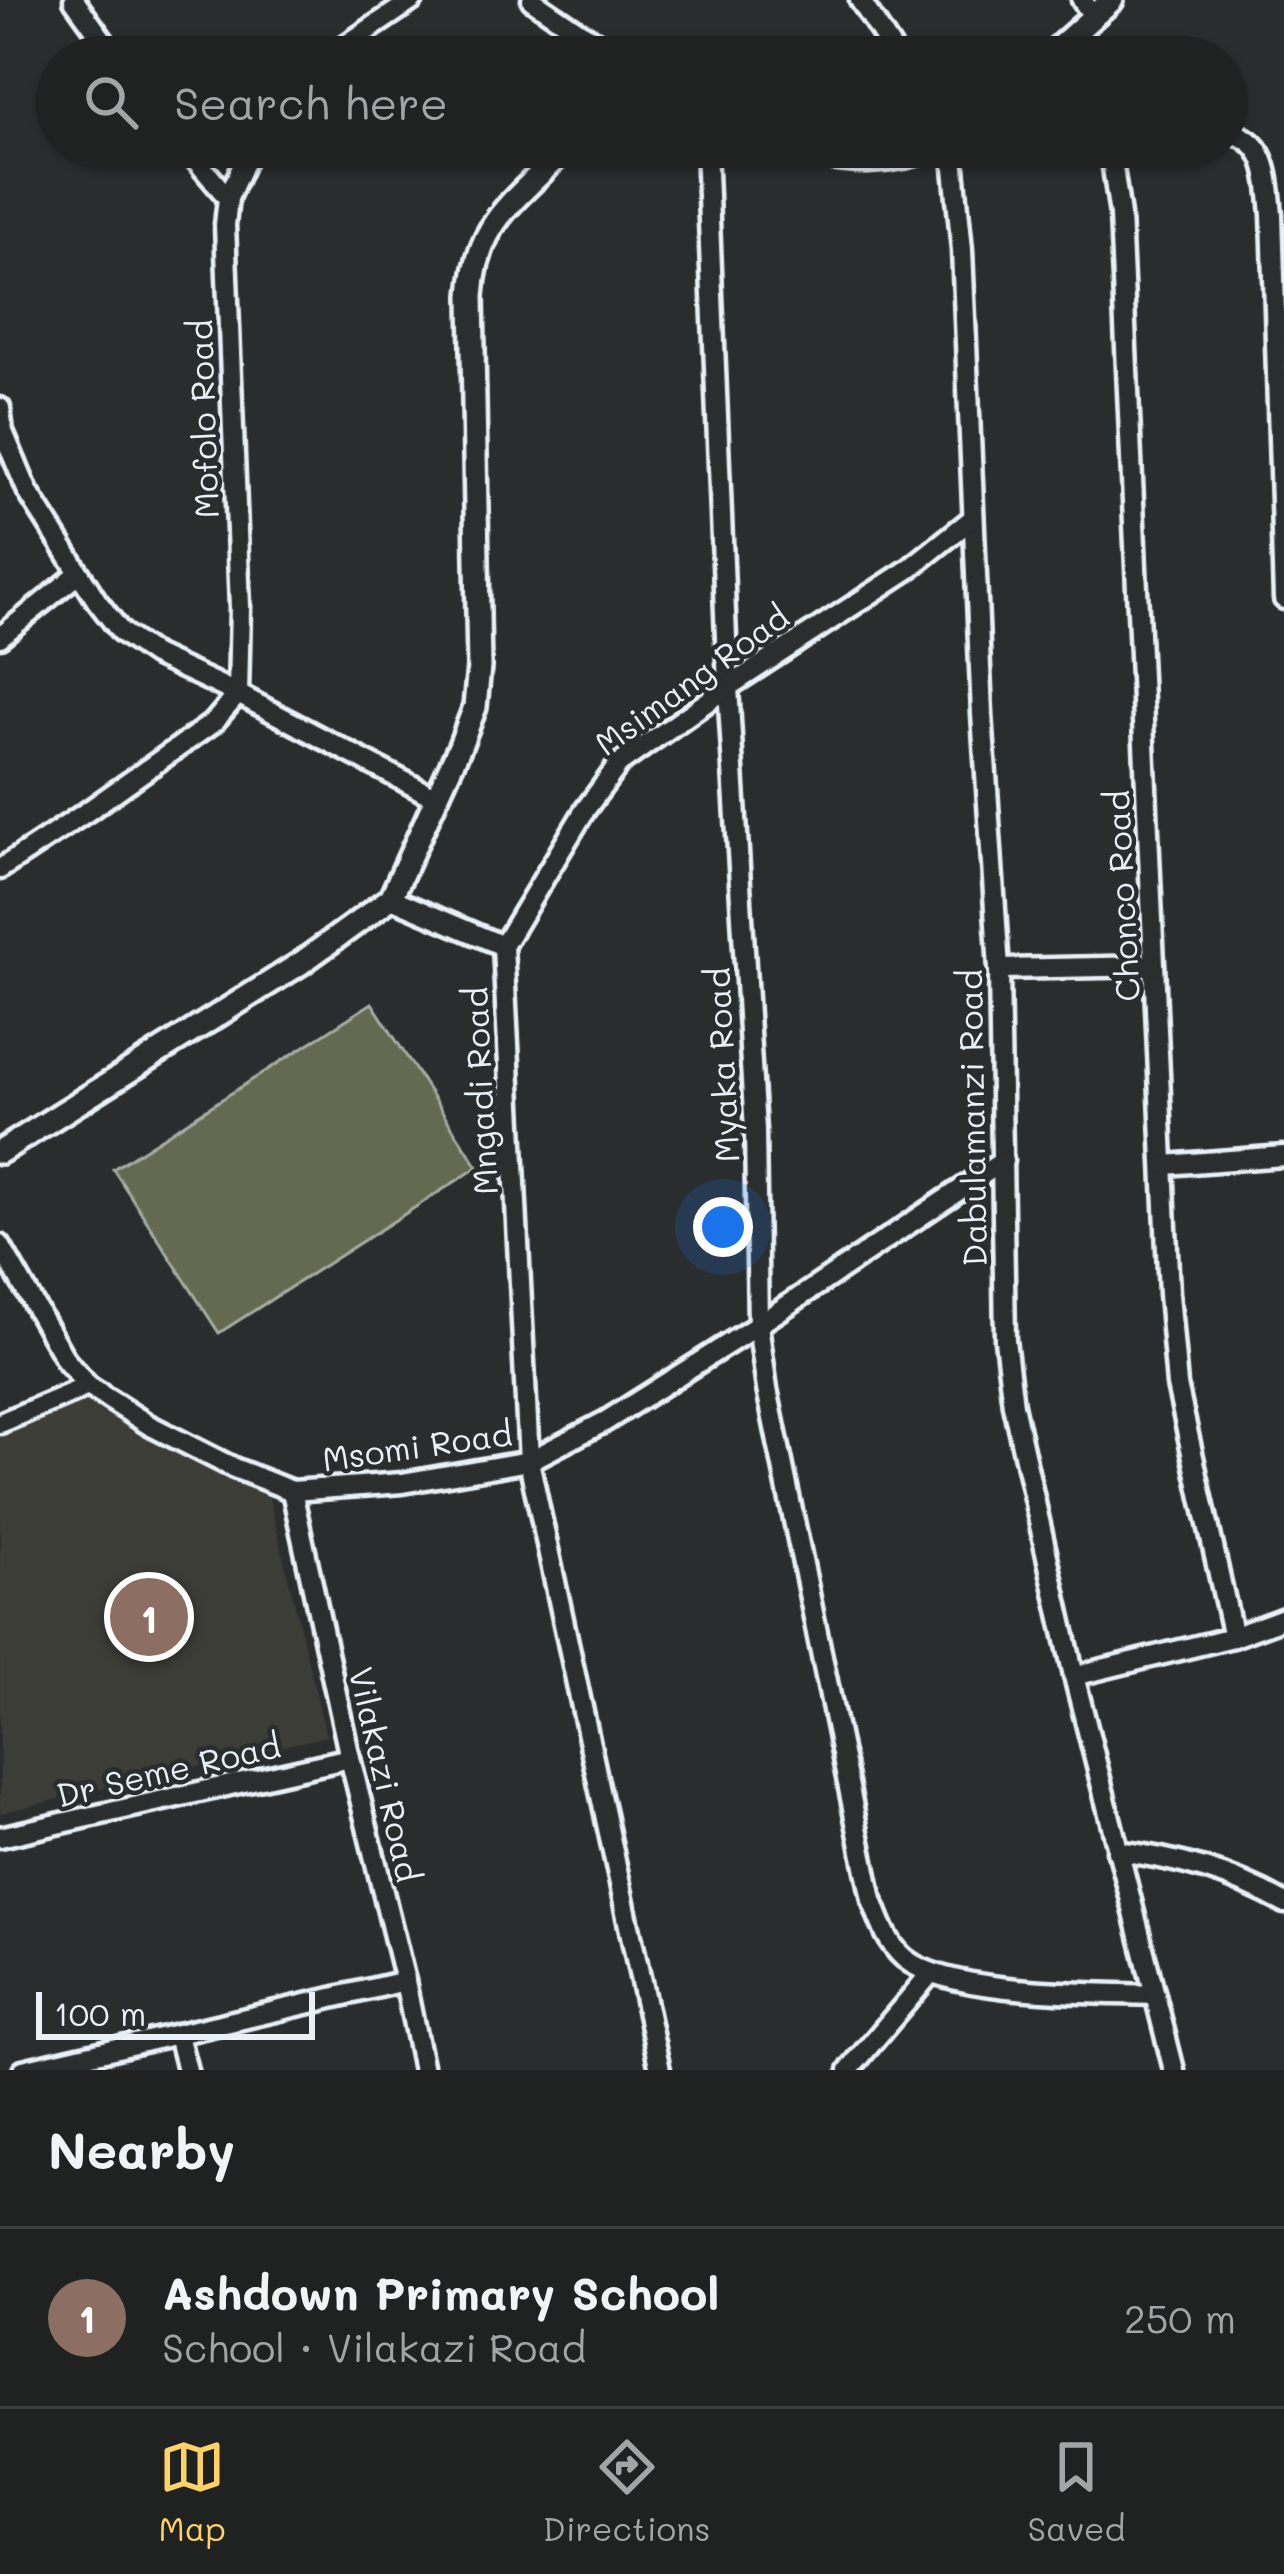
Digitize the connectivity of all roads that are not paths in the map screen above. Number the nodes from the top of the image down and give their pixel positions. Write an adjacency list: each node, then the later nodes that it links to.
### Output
1 (74, 0): 7 (street)
2 (412, 0): 8 (street)
3 (532, 0): 9 (street)
4 (860, 0): 10 (street)
5 (1112, 0): 6 (street)
6 (1088, 8): 11 (street)
7 (100, 36)
8 (359, 36)
9 (585, 36)
10 (884, 36)
11 (1065, 36)
12 (1248, 139): 23 (street)
13 (203, 168): 19 (street)
14 (242, 168): 19 (street, Mofolo Road)
15 (545, 168): 27 (street)
16 (706, 168): 25 (street, Myaka Road)
17 (954, 168): 21 (street, Dabulamanzi Road)
18 (1113, 168): 31 (street, Chonco Road)
19 (228, 198): 26 (street, Mofolo Road)
20 (0, 408): 22 (street)
21 (973, 518): 25 (street, Msimang Road); 32 (street, Dabulamanzi Road)
22 (79, 573): 24 (street); 26 (street)
23 (1284, 599)
24 (0, 637)
25 (728, 687): 30 (street, Msimang Road); 38 (street, Myaka Road)
26 (238, 694): 27 (street); 28 (street)
27 (436, 798): 29 (street)
28 (0, 869)
29 (391, 898): 30 (street, Mngadi Road); 33 (street)
30 (503, 946): 41 (street, Mngadi Road)
31 (1154, 966): 32 (street); 36 (street, Chonco Road)
32 (999, 969): 35 (street, Dabulamanzi Road)
33 (0, 1152)
34 (1284, 1156): 36 (street)
35 (1003, 1161): 38 (street, Msomi Road); 45 (street, Dabulamanzi Road)
36 (1165, 1166): 44 (street, Chonco Road)
37 (0, 1245): 39 (street, Msomi Road)
38 (758, 1324): 41 (street, Msomi Road); 50 (street, Myaka Road)
39 (88, 1386): 40 (street); 42 (street, Msomi Road)
40 (0, 1423)
41 (529, 1462): 42 (street, Msomi Road); 57 (street, Mngadi Road)
42 (292, 1490): 46 (street, Vilakazi Road)
43 (1284, 1618): 44 (street)
44 (1233, 1637): 45 (street)
45 (1074, 1676): 48 (street, Dabulamanzi Road)
46 (350, 1758): 47 (street, Dr Seme Road); 51 (street, Vilakazi Road)
47 (0, 1837)
48 (1117, 1851): 49 (street); 52 (street, Dabulamanzi Road)
49 (1284, 1903)
50 (931, 1973): 52 (street); 58 (street)
51 (405, 1981): 53 (street); 56 (street, Vilakazi Road)
52 (1155, 1995): 59 (street, Dabulamanzi Road)
53 (178, 2035): 54 (street); 55 (street)
54 (23, 2070)
55 (187, 2070)
56 (423, 2070)
57 (660, 2070)
58 (849, 2070)
59 (1174, 2070)

